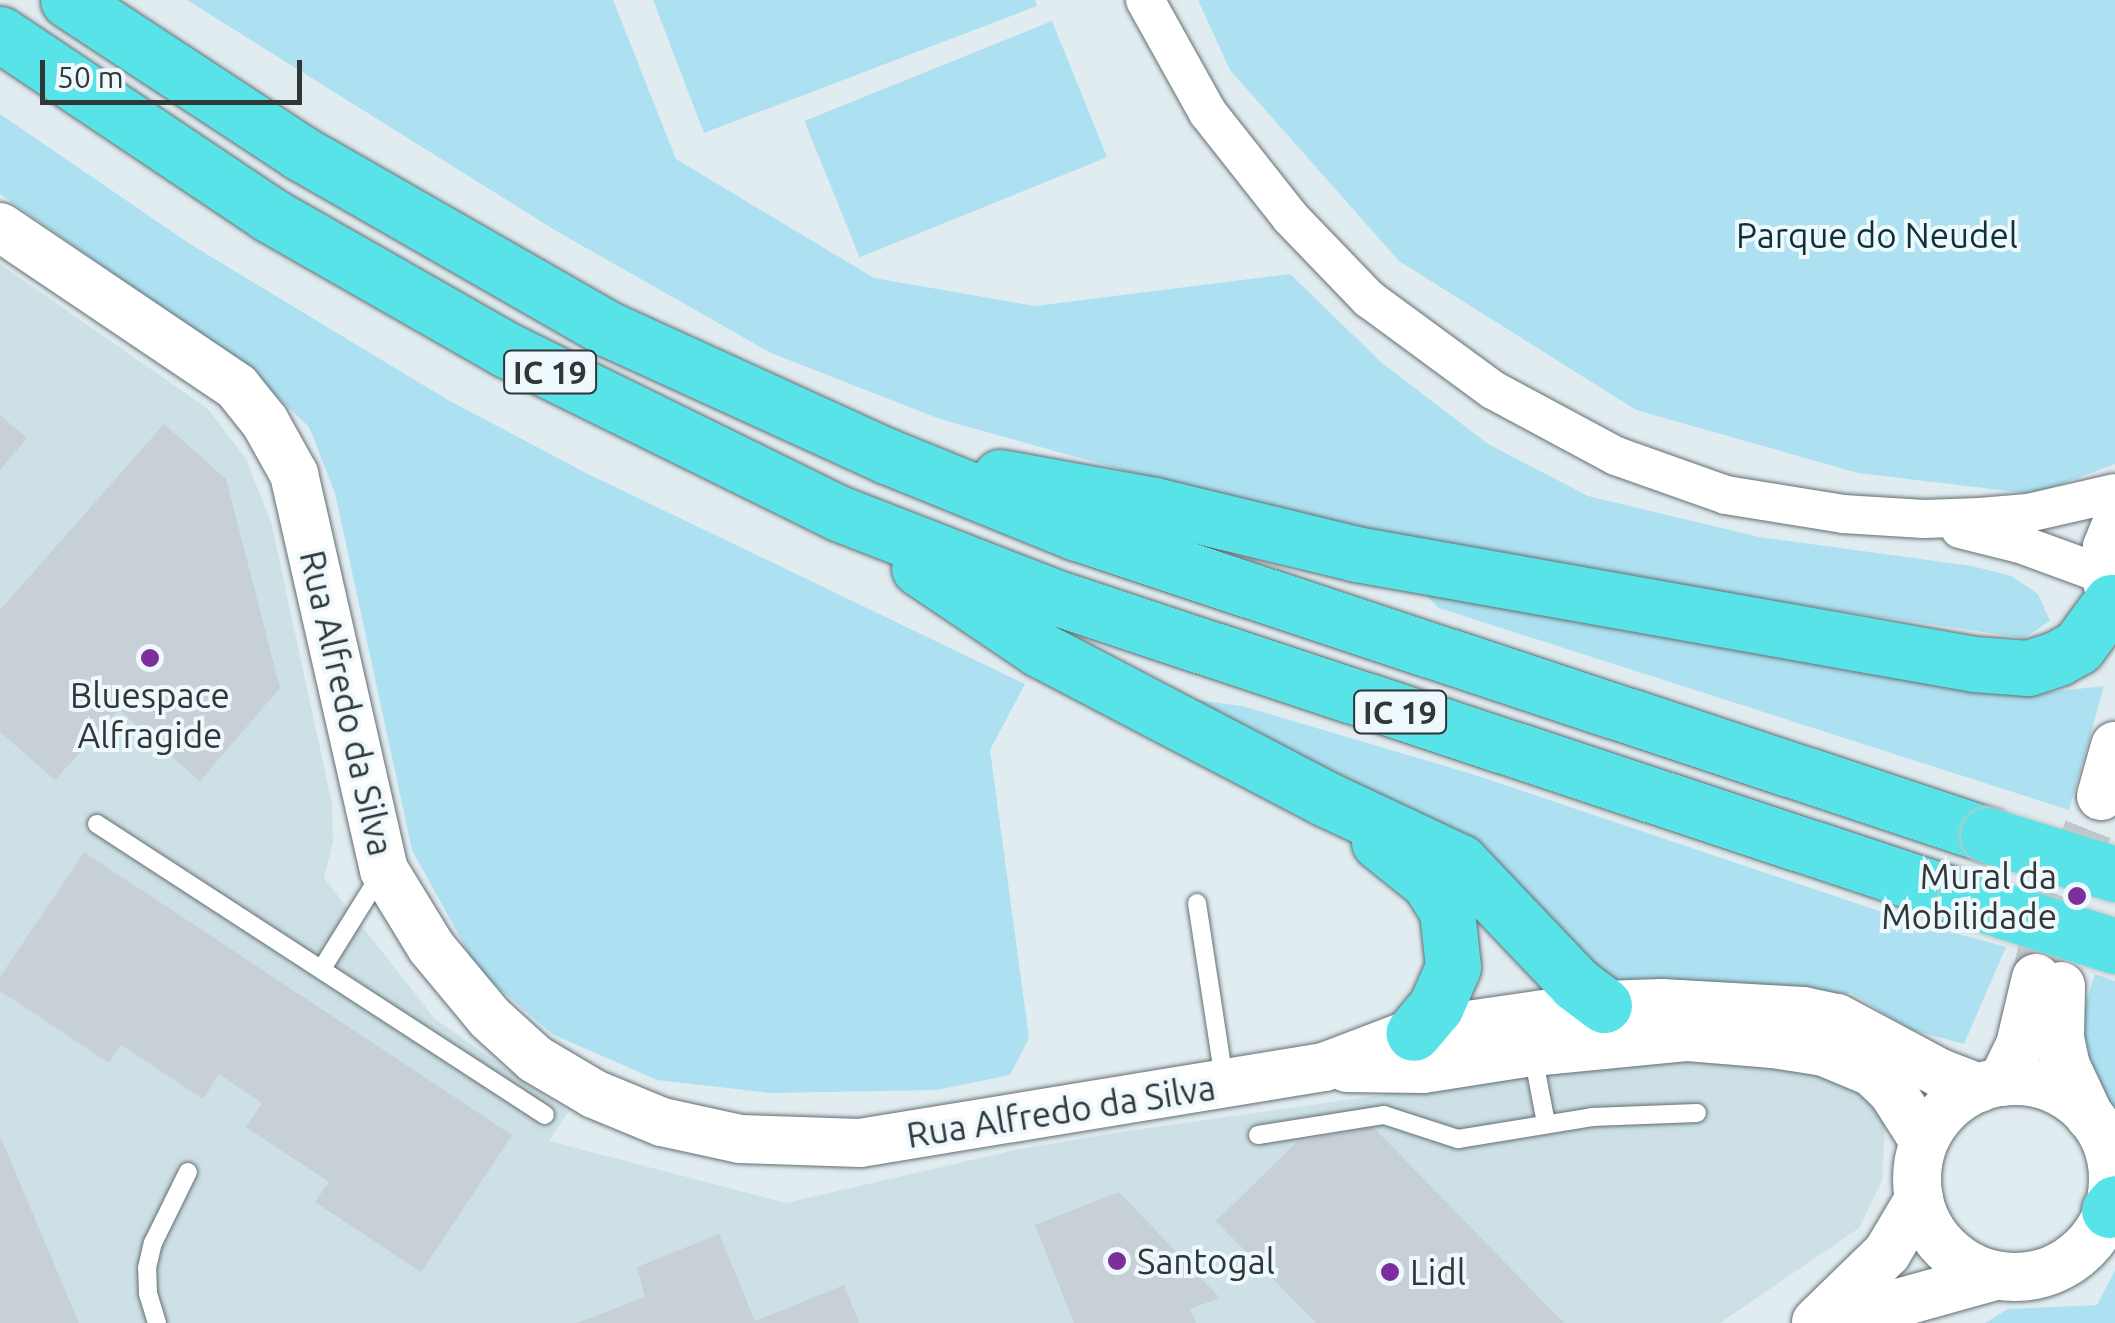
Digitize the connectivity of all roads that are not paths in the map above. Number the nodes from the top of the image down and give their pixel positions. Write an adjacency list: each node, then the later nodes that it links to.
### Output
1 (68, 0): 5 (highway, IC 19)
2 (1145, 0): 8 (street)
3 (0, 34): 7 (highway, IC 19)
4 (0, 227): 15 (street, Rua Alfredo da Silva)
5 (886, 456): 10 (highway); 16 (highway, IC 19, bridge)
6 (2115, 493): 8 (street)
7 (838, 513): 13 (highway); 18 (highway, IC 19, bridge)
8 (1924, 520): 10 (street)
9 (2115, 527): 10 (street)
10 (2110, 595)
11 (2115, 746): 12 (street)
12 (2100, 796)
13 (1326, 799): 20 (highway); 21 (highway)
14 (97, 824): 19 (lane)
15 (384, 870): 19 (lane); 25 (street, Rua Alfredo da Silva)
16 (2115, 874)
17 (1197, 903): 25 (lane)
18 (2115, 946)
19 (323, 967): 28 (lane)
20 (1604, 1005): 21 (street, Rua Alfredo da Silva); 22 (street, Rua Alfredo da Silva); 26 (street, Rua Alfredo da Silva)
21 (1413, 1033): 24 (street, Rua Alfredo da Silva)
22 (1688, 1037): 23 (street, Rua Alfredo da Silva); 32 (street, Rua Alfredo da Silva)
23 (1532, 1052): 24 (street, Rua Alfredo da Silva); 30 (lane)
24 (1324, 1067): 25 (street, Rua Alfredo da Silva)
25 (1225, 1085)
26 (1990, 1085): 29 (street); 29 (street); 32 (street)
27 (1697, 1113): 30 (lane)
28 (545, 1115)
29 (2090, 1117): 35 (street)
30 (1546, 1123): 31 (lane)
31 (1258, 1136)
32 (1924, 1141): 34 (street)
33 (188, 1172): 37 (lane)
34 (1918, 1199): 36 (street); 38 (street)
35 (2112, 1206): 36 (street)
36 (1996, 1276): 39 (street)
37 (157, 1323)
38 (1814, 1323)
39 (1826, 1323)

